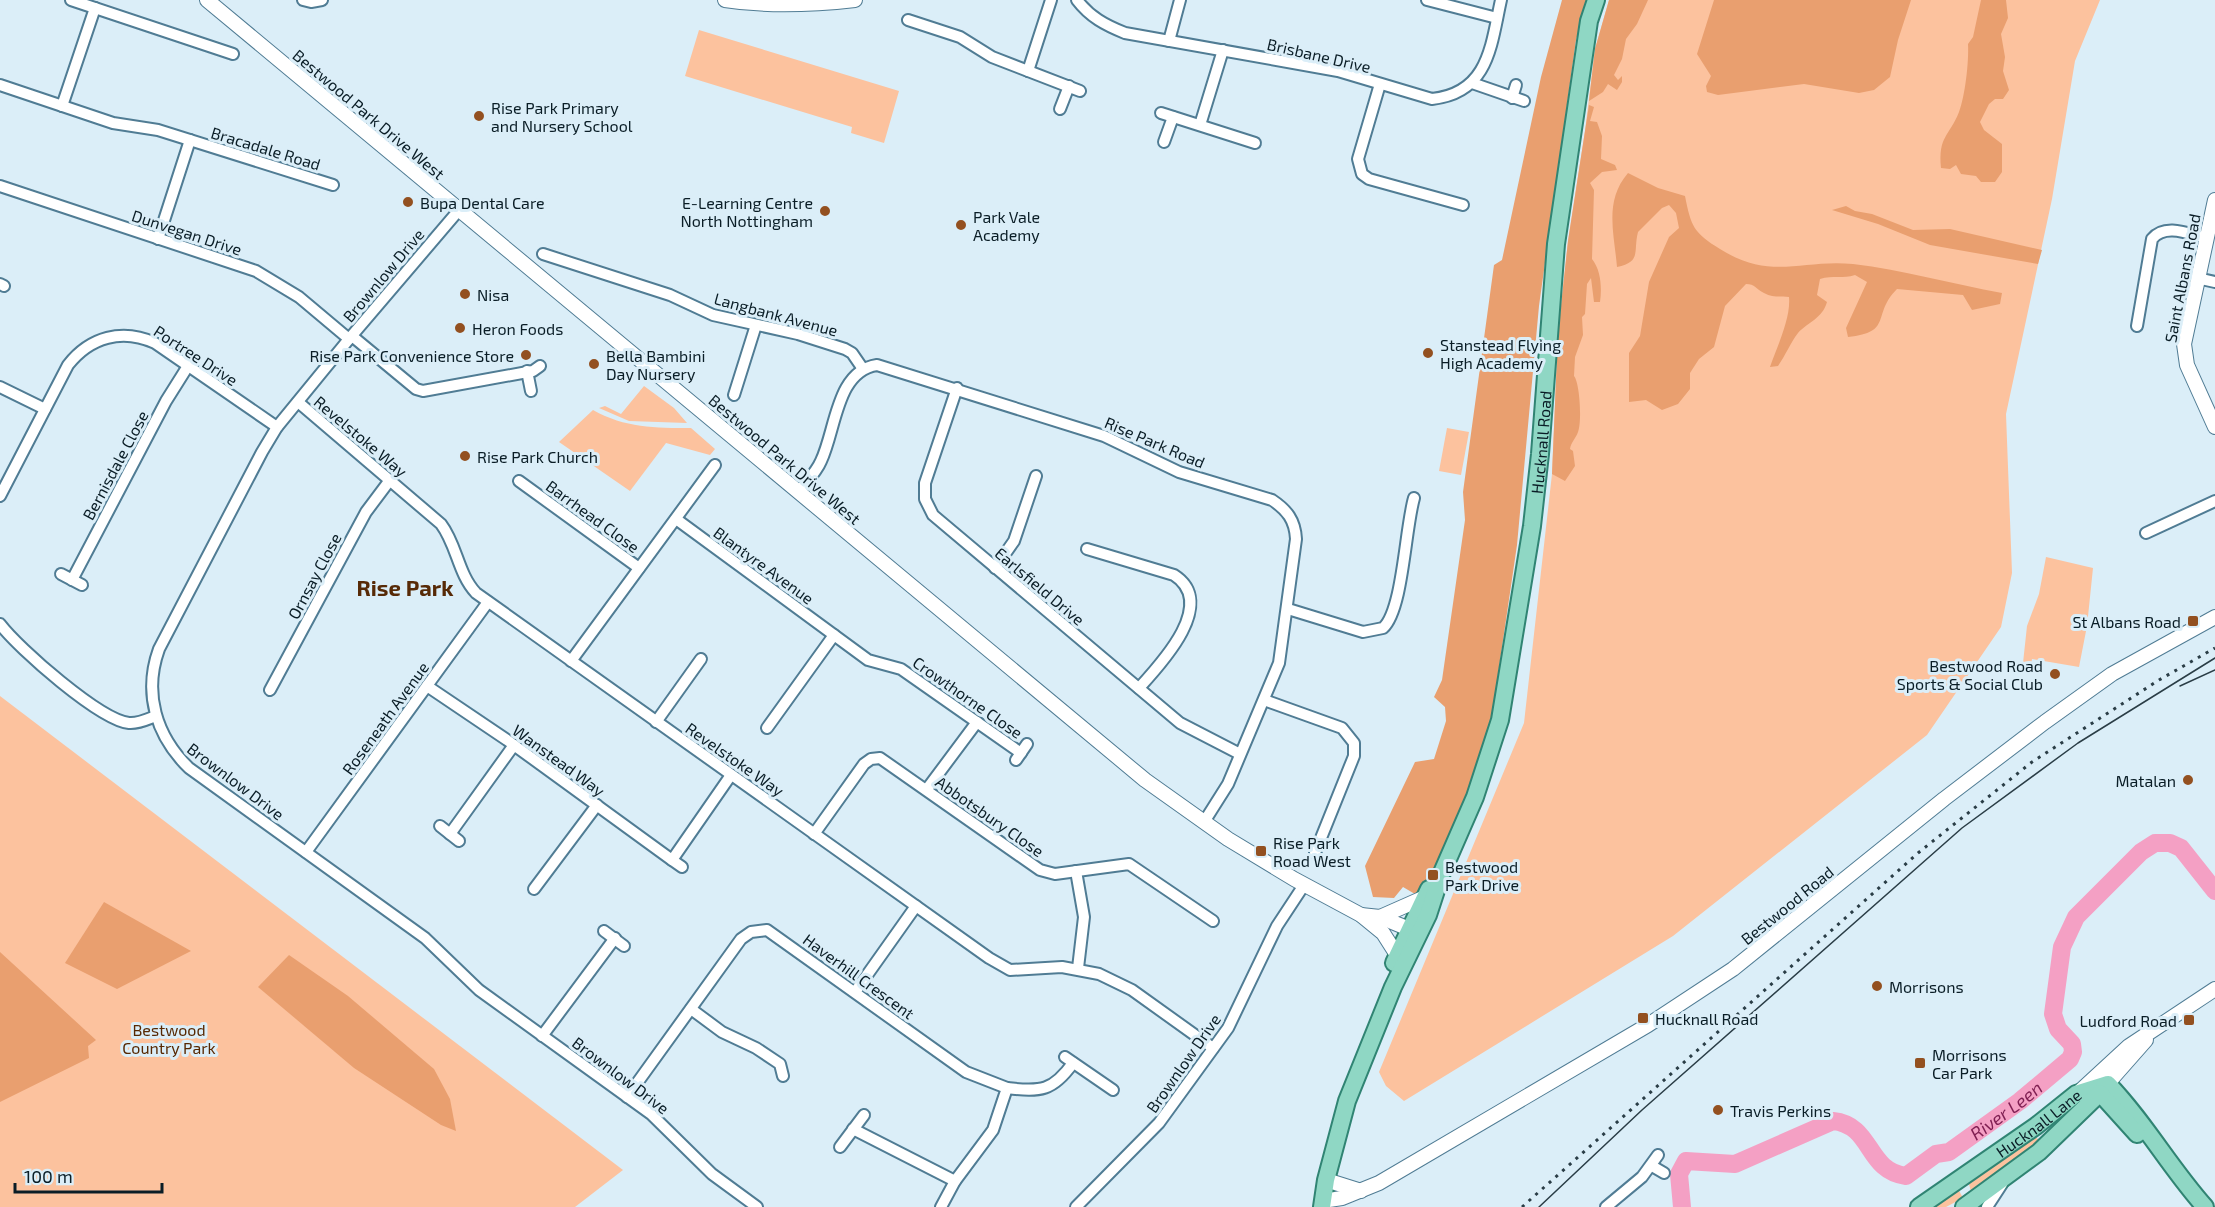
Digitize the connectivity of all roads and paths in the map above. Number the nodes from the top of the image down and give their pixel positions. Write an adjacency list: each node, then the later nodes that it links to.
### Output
1 (71, 0): 14 (street)
2 (207, 0): 43 (street, Bestwood Park Drive West)
3 (303, 0): 4 (street)
4 (322, 0)
5 (725, 0): 13 (street)
6 (855, 0): 13 (street)
7 (1051, 0): 22 (street)
8 (1077, 0): 18 (street, Brisbane Drive)
9 (1180, 0): 18 (street)
10 (1427, 0): 15 (street)
11 (1501, 0): 15 (street, Brisbane Drive)
12 (1596, 0): 109 (main road, Hucknall Road)
13 (765, 3)
14 (95, 8): 19 (street); 31 (street)
15 (1497, 18): 23 (street, Brisbane Drive)
16 (908, 20): 22 (street)
17 (207, 32): 19 (street)
18 (1169, 41): 20 (street, Brisbane Drive)
19 (204, 44): 21 (street)
20 (1223, 50): 24 (street, Brisbane Drive); 35 (street)
21 (233, 54)
22 (1028, 71): 27 (street)
23 (1472, 82): 24 (street, Brisbane Drive); 29 (street)
24 (1380, 84): 41 (street)
25 (0, 85): 31 (street, Bracadale Road)
26 (1516, 85): 29 (street)
27 (1069, 86): 28 (street); 32 (street)
28 (1080, 90)
29 (1512, 98): 30 (street)
30 (1524, 101)
31 (62, 106): 36 (street, Bracadale Road)
32 (1060, 109)
33 (1161, 113): 34 (street)
34 (1173, 117): 35 (street); 37 (street)
35 (1200, 125): 38 (street)
36 (190, 140): 39 (street, Bracadale Road); 45 (street, Bracadale Road)
37 (1164, 142)
38 (1255, 143)
39 (333, 185)
40 (0, 186): 45 (street, Dunvegan Drive)
41 (1457, 199)
42 (2215, 200): 44 (street, Saint Albans Road)
43 (459, 210): 51 (street, Brownlow Drive); 68 (street, Bestwood Park Drive West)
44 (2206, 238): 47 (street, Saint Albans Road); 50 (street)
45 (158, 239): 51 (street, Dunvegan Drive)
46 (543, 254): 49 (street, Langbank Avenue)
47 (2197, 278): 48 (street); 63 (street, Saint Albans Road)
48 (2215, 282)
49 (756, 325): 54 (street, Langbank Avenue); 59 (street)
50 (2137, 326)
51 (350, 337): 55 (street, Dunvegan Drive); 60 (street, Brownlow Drive)
52 (188, 366): 61 (street, Portree Drive); 62 (street, Portree Drive); 77 (street, Bernisdale Close)
53 (540, 366): 55 (street, Dunvegan Drive)
54 (863, 369): 57 (street, Rise Park Road); 68 (street)
55 (527, 371): 58 (street)
56 (0, 387): 61 (street)
57 (957, 388): 76 (street, Earlsfield Drive); 79 (street, Rise Park Road)
58 (531, 391)
59 (734, 395)
60 (298, 402): 62 (street, Brownlow Drive); 66 (street, Revelstoke Way)
61 (45, 410): 69 (street, Portree Drive)
62 (278, 427): 89 (street, Brownlow Drive)
63 (2215, 427)
64 (715, 465): 72 (street)
65 (1036, 476): 76 (street)
66 (390, 480): 78 (street, Revelstoke Way); 87 (street, Ornsay Close)
67 (519, 481): 75 (street, Barrhead Close)
68 (798, 492): 99 (street, Bestwood Park Drive West)
69 (0, 496)
70 (1414, 498): 79 (street)
71 (2215, 501): 73 (street)
72 (676, 519): 75 (street); 82 (street, Blantyre Avenue)
73 (2146, 533)
74 (1087, 549): 86 (street)
75 (639, 568): 84 (street)
76 (995, 568): 86 (street, Earlsfield Drive)
77 (61, 574)
78 (488, 602): 84 (street, Revelstoke Way); 85 (street, Roseneath Avenue)
79 (1288, 609): 88 (street, Rise Park Road)
80 (2215, 617): 144 (street, Bestwood Road)
81 (0, 624): 89 (street)
82 (834, 635): 90 (street); 92 (street, Crowthorne Close)
83 (701, 659): 91 (street)
84 (571, 661): 91 (street, Revelstoke Way)
85 (427, 686): 93 (street, Wanstead Way); 104 (street, Roseneath Avenue)
86 (1139, 688): 95 (street, Earlsfield Drive)
87 (270, 690)
88 (1264, 700): 95 (street, Rise Park Road); 105 (street)
89 (156, 716): 104 (street, Brownlow Drive)
90 (768, 721)
91 (656, 722): 96 (street, Revelstoke Way)
92 (977, 722): 94 (street, Crowthorne Close); 97 (street)
93 (514, 745): 98 (street, Wanstead Way); 101 (street)
94 (1022, 752)
95 (1240, 754): 99 (street, Rise Park Road)
96 (731, 775): 102 (street, Revelstoke Way); 106 (street)
97 (927, 789): 102 (street, Abbotsbury Close); 108 (street, Abbotsbury Close)
98 (597, 805): 106 (street, Wanstead Way); 111 (street)
99 (1204, 822): 110 (street, Bestwood Park Drive West)
100 (440, 826): 101 (street)
101 (450, 834): 103 (street)
102 (814, 834): 113 (street, Revelstoke Way)
103 (459, 841)
104 (306, 852): 125 (street, Brownlow Drive)
105 (1315, 853)
106 (672, 860): 107 (street, Wanstead Way)
107 (682, 867)
108 (1076, 871): 116 (street, Abbotsbury Close); 121 (street)
109 (1441, 875): 112 (main road, Hucknall Road); 119 (main road, Hucknall Road)
110 (1304, 885): 114 (street, Bestwood Park Drive West); 126 (street, Brownlow Drive)
111 (534, 889)
112 (1423, 898): 115 (street); 119 (main road, Hucknall Road)
113 (916, 906): 121 (street, Revelstoke Way); 122 (street)
114 (1361, 915): 115 (street); 119 (street)
115 (1380, 917): 119 (street)
116 (1213, 921)
117 (604, 931): 118 (street)
118 (615, 938): 120 (street); 125 (street)
119 (1408, 941): 142 (main road, Hucknall Road)
120 (624, 946)
121 (1078, 968): 126 (street, Revelstoke Way)
122 (855, 992): 124 (street, Haverhill Crescent); 129 (street, Haverhill Crescent)
123 (2214, 992): 128 (street, Hucknall Lane)
124 (691, 1009): 127 (street); 131 (street, Haverhill Crescent)
125 (542, 1035): 131 (street, Brownlow Drive)
126 (1214, 1048): 149 (street, Brownlow Drive)
127 (783, 1076)
128 (2101, 1084): 133 (main road, Hucknall Lane); 135 (main road, Hucknall Lane); 153 (main road)
129 (1007, 1088): 130 (street); 143 (street)
130 (1113, 1089)
131 (627, 1097): 147 (street, Brownlow Drive)
132 (864, 1115): 134 (street)
133 (2036, 1126): 135 (main road); 141 (main road, Hucknall Lane)
134 (853, 1129): 136 (street); 143 (street)
135 (2050, 1142): 140 (main road, Hucknall Lane)
136 (840, 1147)
137 (1658, 1155): 138 (street)
138 (1652, 1166): 139 (street); 150 (street)
139 (1664, 1173)
140 (2009, 1174): 146 (main road, Hucknall Lane); 152 (street)
141 (1963, 1177): 146 (main road); 151 (main road, Hucknall Lane)
142 (1326, 1180): 144 (street); 145 (main road, Hucknall Road)
143 (955, 1181): 148 (street)
144 (1361, 1191): 145 (street, Bestwood Road)
145 (1322, 1204)
146 (1967, 1206)
147 (757, 1207)
148 (941, 1207)
149 (1076, 1207)
150 (1606, 1207)
151 (1919, 1207)
152 (1987, 1207)
153 (2205, 1207)

